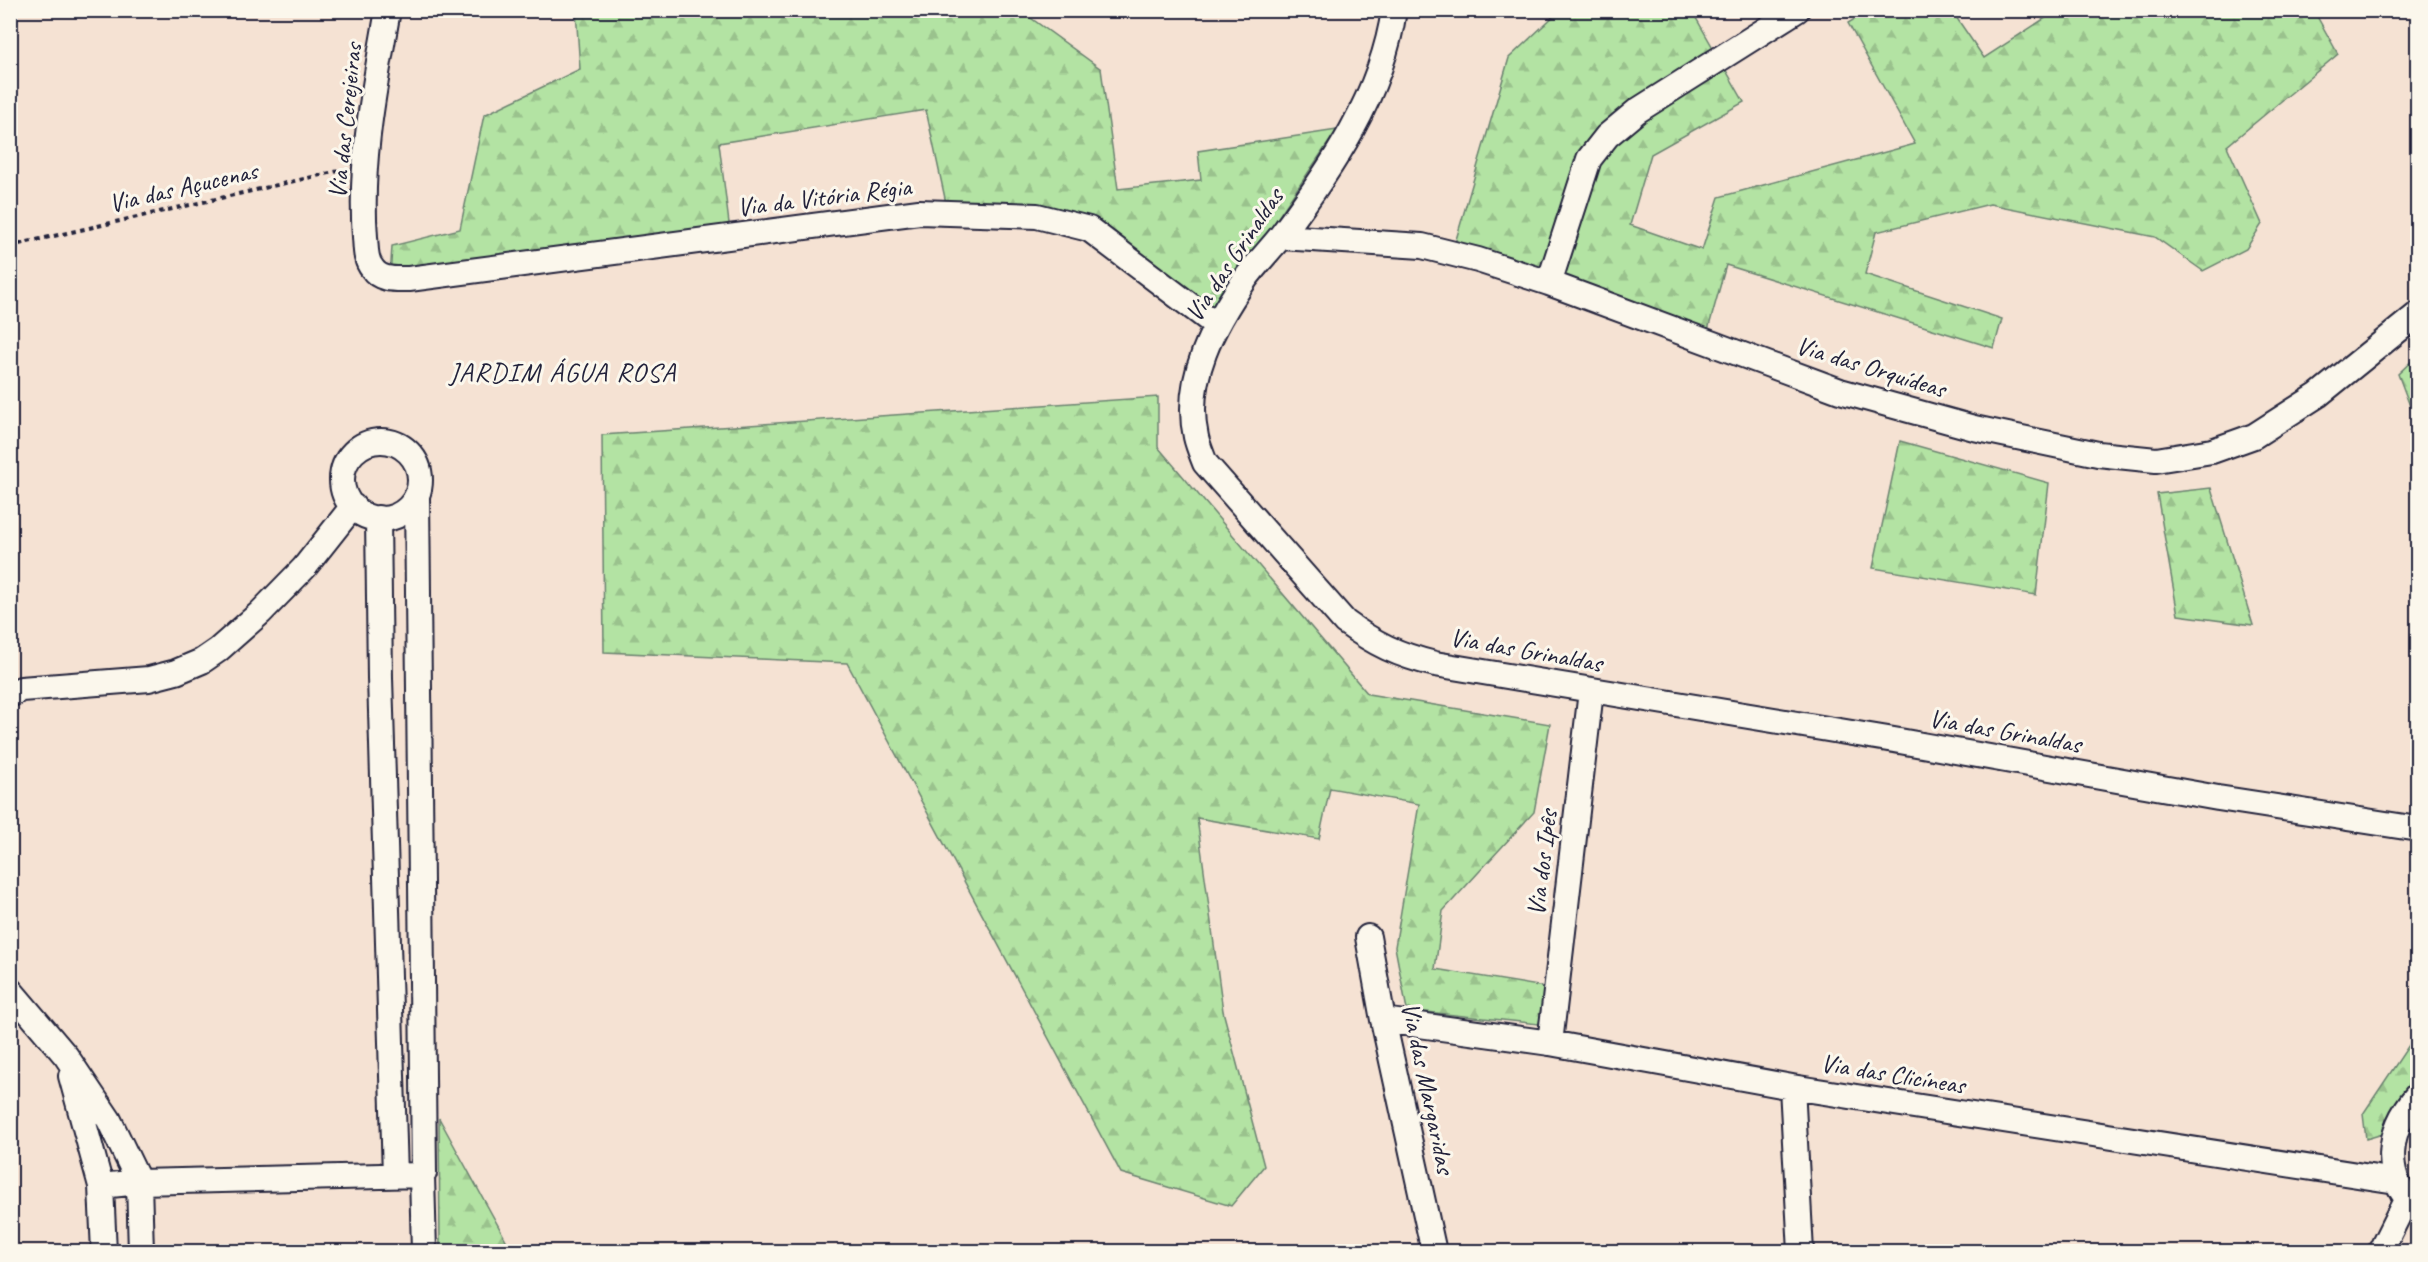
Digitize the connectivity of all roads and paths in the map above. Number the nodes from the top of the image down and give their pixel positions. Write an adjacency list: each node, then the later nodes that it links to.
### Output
1 (387, 10): 4 (street, Via das Cerejeiras)
2 (1394, 10): 5 (street, Via das Grinaldas)
3 (1797, 10): 8 (street)
4 (364, 165): 6 (path, Via das Açucenas); 7 (street, Via das Cerejeiras)
5 (1281, 237): 8 (street, Via das Orquídeas); 10 (street, Via das Grinaldas)
6 (10, 246)
7 (409, 279): 10 (street, Via da Vitória Régia)
8 (1549, 283): 9 (street, Via das Orquídeas)
9 (2418, 314)
10 (1216, 325): 14 (street, Via das Grinaldas)
11 (417, 496): 12 (street); 13 (street); 25 (street)
12 (353, 506): 13 (street); 15 (street)
13 (378, 518): 24 (street)
14 (1591, 691): 16 (street, Via das Grinaldas); 20 (street, Via dos Ipês)
15 (10, 694)
16 (2418, 829)
17 (1368, 937): 19 (street, Via das Margaridas)
18 (10, 990): 21 (street)
19 (1383, 1020): 20 (street, Via das Clicíneas); 32 (street, Via das Margaridas)
20 (1550, 1043): 22 (street, Via das Clicíneas)
21 (66, 1056): 26 (street); 27 (street)
22 (1792, 1087): 28 (street, Via das Clicíneas); 33 (street)
23 (2418, 1094): 28 (street)
24 (395, 1175): 25 (street); 26 (street)
25 (422, 1175): 31 (street)
26 (138, 1182): 27 (street); 30 (street)
27 (101, 1186): 29 (street)
28 (2406, 1197): 34 (street)
29 (104, 1251)
30 (141, 1251)
31 (424, 1251)
32 (1434, 1251)
33 (1802, 1251)
34 (2380, 1251)

